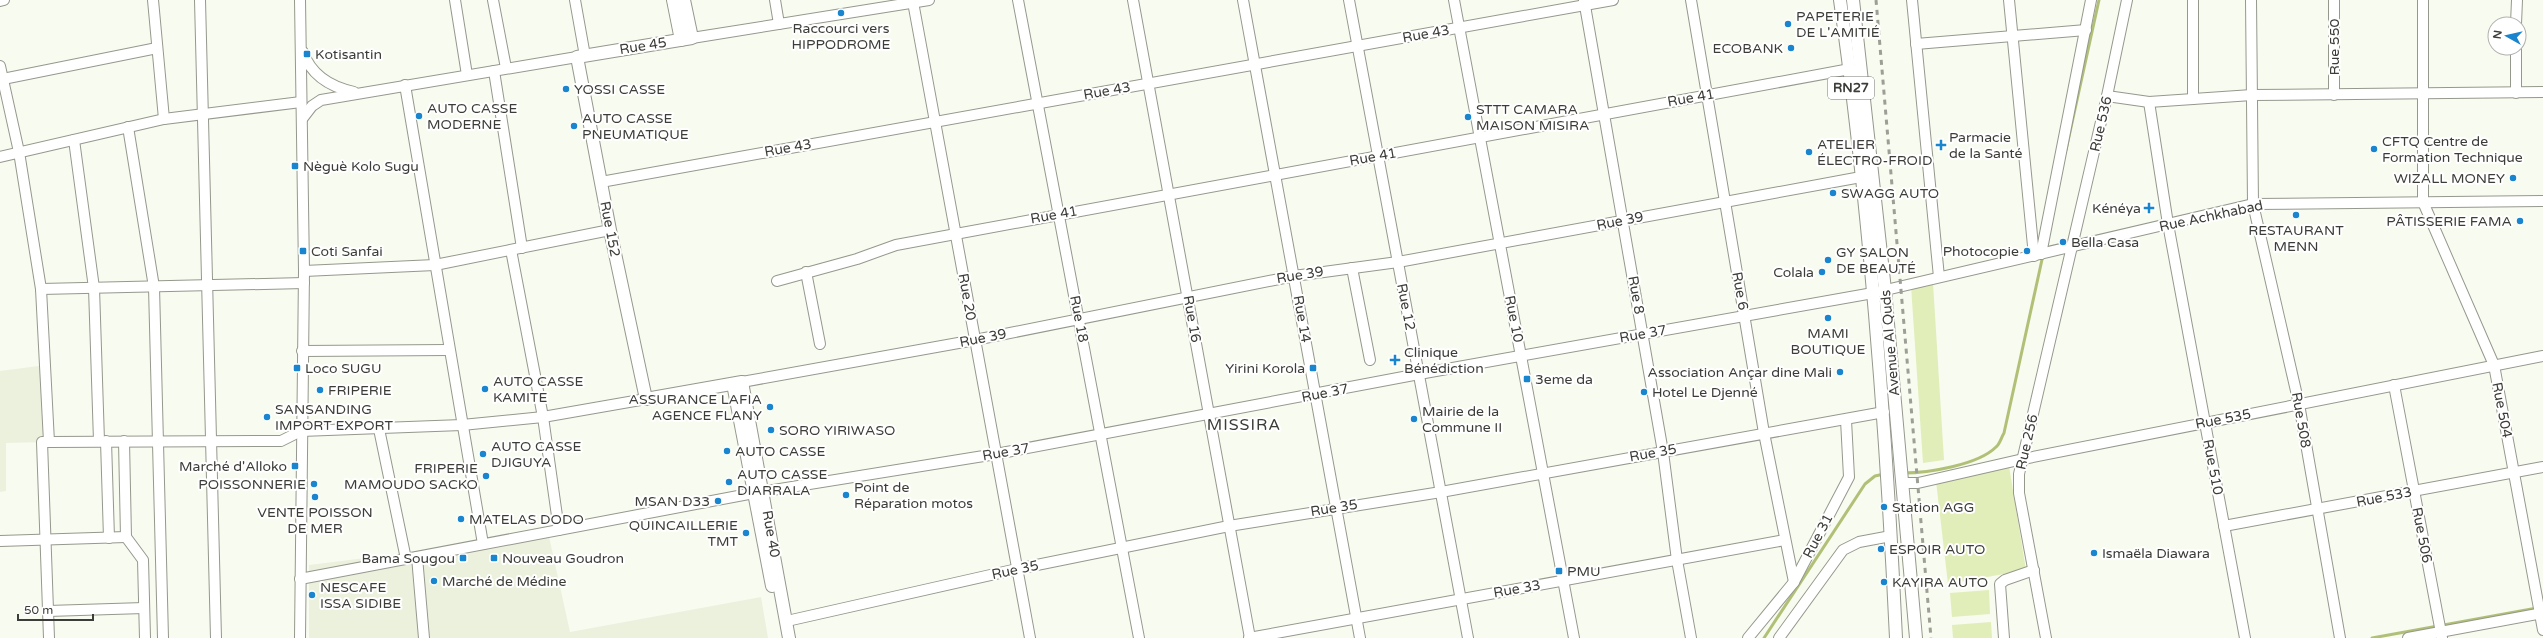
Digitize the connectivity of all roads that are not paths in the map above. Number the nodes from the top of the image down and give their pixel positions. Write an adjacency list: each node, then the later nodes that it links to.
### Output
1 (4, 0): 30 (street)
2 (154, 0): 43 (street)
3 (200, 0): 68 (street)
4 (300, 0): 41 (street)
5 (455, 0): 51 (street)
6 (493, 0): 48 (street)
7 (575, 0): 44 (street)
8 (673, 0): 39 (main road)
9 (684, 0): 39 (main road)
10 (775, 0): 35 (street)
11 (929, 0): 31 (street, Rue 45)
12 (1018, 0): 66 (street, Rue 18)
13 (1133, 0): 53 (street, Rue 16)
14 (1243, 0): 46 (street, Rue 14)
15 (1348, 0): 42 (street, Rue 12)
16 (1454, 0): 36 (street, Rue 10)
17 (1613, 0): 32 (street, Rue 43)
18 (1691, 0): 61 (street, Rue 6)
19 (1840, 0): 49 (main road, Avenue Al Quds / RN27)
20 (1853, 0): 109 (main road, Avenue Al Quds / RN27)
21 (1912, 0): 40 (street)
22 (2009, 0): 38 (street)
23 (2091, 0): 37 (street)
24 (2128, 0): 62 (street, Rue 536)
25 (2193, 0): 63 (street)
26 (2251, 0): 59 (street, Rue 508)
27 (2334, 0): 60 (street, Rue 550)
28 (2423, 0): 58 (street)
29 (2516, 0): 34 (street)
30 (0, 1)
31 (913, 2): 33 (street, Rue 45); 71 (street, Rue 20)
32 (1584, 2): 36 (street, Rue 43); 67 (street, Rue 8)
33 (886, 3): 35 (street, Rue 45)
34 (2516, 16)
35 (779, 24): 39 (street, Rue 45)
36 (1460, 28): 42 (street, Rue 43); 73 (street, Rue 10)
37 (2086, 30): 38 (street); 95 (street)
38 (2012, 36): 40 (street); 95 (street)
39 (686, 39): 44 (main road, Rue 45)
40 (1916, 44): 102 (street)
41 (301, 46): 56 (street); 64 (street)
42 (1357, 46): 46 (street, Rue 43); 76 (street, Rue 12)
43 (157, 48): 52 (street); 69 (street)
44 (581, 56): 48 (street, Rue 45); 80 (main road, Rue 152)
45 (2516, 56): 57 (street)
46 (1255, 64): 53 (street, Rue 43); 78 (street, Rue 14)
47 (0, 66): 52 (street)
48 (506, 68): 50 (street, Rue 45)
49 (1850, 69): 61 (street, Rue 41); 79 (main road, Avenue Al Quds / RN27)
50 (494, 70): 51 (street, Rue 45); 93 (street)
51 (467, 75): 54 (street, Rue 45)
52 (3, 79): 75 (street)
53 (1148, 84): 66 (street, Rue 43); 81 (street, Rue 16)
54 (405, 85): 56 (street, Rue 45); 97 (street)
55 (2543, 92): 57 (street)
56 (358, 93): 70 (street, Rue 45)
57 (2516, 93): 58 (street)
58 (2423, 94): 60 (street); 84 (street)
59 (2252, 95): 60 (street); 63 (street); 85 (street, Rue 508)
60 (2334, 95)
61 (1706, 96): 67 (street, Rue 41); 82 (street, Rue 6)
62 (2107, 96): 65 (street); 92 (street, Rue 536)
63 (2193, 99): 65 (street)
64 (301, 102): 68 (street); 70 (street)
65 (2149, 102): 88 (street, Rue 510)
66 (1038, 103): 71 (street, Rue 43); 86 (street, Rue 18)
67 (1604, 114): 73 (street, Rue 41); 87 (street, Rue 8)
68 (202, 115): 69 (street); 105 (street)
69 (164, 119): 72 (street)
70 (302, 119): 99 (street)
71 (935, 122): 80 (street, Rue 43); 90 (street, Rue 20)
72 (128, 127): 74 (street); 106 (street)
73 (1480, 137): 76 (street, Rue 41); 91 (street, Rue 10)
74 (74, 140): 75 (street); 107 (street)
75 (19, 152): 77 (street); 108 (street)
76 (1378, 156): 78 (street, Rue 41); 96 (street, Rue 12)
77 (0, 157)
78 (1275, 175): 81 (street, Rue 41); 101 (street, Rue 14)
79 (1860, 177): 82 (street, Rue 39); 110 (main road, Avenue Al Quds / RN27)
80 (601, 182): 89 (main road, Rue 152)
81 (1169, 194): 86 (street, Rue 41); 111 (street, Rue 16)
82 (1724, 201): 87 (street, Rue 39); 112 (street, Rue 6)
83 (2543, 201): 84 (street, Rue Achkhabad)
84 (2423, 202): 85 (street, Rue Achkhabad); 122 (street, Rue 504)
85 (2254, 204): 88 (street, Rue Achkhabad); 128 (street, Rue 508)
86 (1059, 214): 90 (street, Rue 41); 113 (street, Rue 18)
87 (1623, 221): 91 (street, Rue 39); 114 (street, Rue 8)
88 (2168, 224): 92 (street, Rue Achkhabad); 133 (street, Rue 510)
89 (610, 230): 93 (street); 127 (main road, Rue 152)
90 (956, 233): 100 (street, Rue 41); 115 (street, Rue 20)
91 (1500, 244): 96 (street, Rue 39); 119 (street, Rue 10)
92 (2072, 247): 95 (street, Rue Achkhabad); 146 (street, Rue 256)
93 (522, 248): 94 (street)
94 (511, 250): 97 (street); 131 (street)
95 (2037, 255): 102 (street, Rue Achkhabad)
96 (1398, 262): 98 (street, Rue 39); 123 (street, Rue 12)
97 (435, 265): 99 (street); 117 (street)
98 (1352, 268): 101 (street, Rue 39); 121 (street)
99 (304, 271): 104 (street)
100 (806, 272): 103 (street, Rue 41); 116 (street)
101 (1294, 276): 111 (street, Rue 39); 126 (street, Rue 14)
102 (1939, 277): 109 (street, Rue Achkhabad)
103 (777, 281)
104 (304, 283): 105 (street); 118 (street)
105 (207, 286): 106 (street); 140 (street)
106 (154, 287): 107 (street); 139 (street)
107 (94, 288): 108 (street); 141 (street)
108 (41, 289): 143 (street)
109 (1885, 290): 110 (street, Rue 37); 150 (main road, Avenue Al Quds / RN27)
110 (1873, 293): 112 (street, Rue 37); 129 (main road, Avenue Al Quds / RN27)
111 (1188, 297): 113 (street, Rue 39); 130 (street, Rue 16)
112 (1745, 317): 114 (street, Rue 37); 137 (street, Rue 6)
113 (1079, 318): 115 (street, Rue 39); 138 (street, Rue 18)
114 (1642, 333): 119 (street, Rue 37); 144 (street, Rue 8)
115 (975, 340): 124 (street, Rue 39); 145 (street, Rue 20)
116 (820, 344)
117 (450, 350): 118 (street); 134 (street)
118 (302, 351): 136 (street)
119 (1521, 355): 123 (street, Rue 37); 149 (street, Rue 10)
120 (2543, 356): 122 (street, Rue 535)
121 (1370, 360)
122 (2494, 365): 125 (street, Rue 535); 148 (street, Rue 504)
123 (1419, 374): 126 (street, Rue 37); 153 (street, Rue 12)
124 (738, 383): 127 (main road); 152 (main road, Rue 40)
125 (2394, 385): 128 (street, Rue 535); 151 (street, Rue 506)
126 (1315, 395): 130 (street, Rue 37); 154 (street, Rue 14)
127 (646, 400): 131 (street)
128 (2299, 404): 133 (street, Rue 535); 155 (street, Rue 508)
129 (1884, 412): 132 (street, Rue 35); 159 (main road, Avenue Al Quds / RN27)
130 (1209, 414): 138 (street, Rue 37); 156 (street, Rue 16)
131 (543, 417): 134 (street); 158 (street)
132 (1846, 420): 137 (street, Rue 35); 174 (street, Rue 31)
133 (2205, 423): 146 (street, Rue 535); 157 (street, Rue 510)
134 (462, 425): 135 (street); 165 (street)
135 (379, 429): 136 (street); 168 (street)
136 (301, 431): 140 (street); 172 (street)
137 (1764, 433): 144 (street, Rue 35); 163 (street, Rue 6)
138 (1101, 435): 145 (street, Rue 37); 166 (street, Rue 18)
139 (158, 440): 140 (street); 142 (street); 185 (street)
140 (211, 440): 186 (street)
141 (103, 441): 142 (street); 143 (street); 160 (street)
142 (124, 441): 161 (street)
143 (49, 442): 162 (street)
144 (1663, 452): 149 (street, Rue 35); 169 (street, Rue 8)
145 (996, 454): 152 (street, Rue 37); 170 (street, Rue 20)
146 (2022, 459): 150 (street, Rue 535); 171 (street, Rue 256)
147 (2543, 467): 148 (street, Rue 533)
148 (2514, 472): 151 (street, Rue 533); 177 (street, Rue 504)
149 (1543, 473): 153 (street, Rue 35); 173 (street, Rue 10)
150 (1903, 480): 201 (main road, Avenue Al Quds / RN27)
151 (2414, 491): 155 (street, Rue 533); 182 (street, Rue 506)
152 (759, 492): 158 (street, Rue 37); 180 (main road, Rue 40); 189 (main road, Rue 40)
153 (1441, 492): 154 (street, Rue 35); 175 (street, Rue 12)
154 (1336, 507): 156 (street, Rue 35); 179 (street, Rue 14)
155 (2316, 509): 157 (street, Rue 533); 205 (street, Rue 508)
156 (1229, 526): 166 (street, Rue 35); 193 (street, Rue 16)
157 (2224, 526): 204 (street, Rue 510)
158 (560, 530): 165 (street, Rue 37)
159 (1891, 536): 199 (street); 200 (main road, Avenue Al Quds / RN27)
160 (109, 538): 161 (street); 162 (street)
161 (126, 538): 176 (street)
162 (46, 540): 164 (street); 178 (street)
163 (1785, 540): 169 (street, Rue 33); 174 (street, Rue 6)
164 (0, 541)
165 (483, 544): 167 (street, Rue 37)
166 (1122, 547): 170 (street, Rue 35); 192 (street, Rue 18)
167 (417, 557): 168 (street, Rue 37); 188 (street)
168 (406, 559): 172 (street, Rue 37)
169 (1677, 560): 173 (street, Rue 33); 197 (street, Rue 8)
170 (1017, 569): 180 (street, Rue 35); 191 (street, Rue 20)
171 (2034, 570): 202 (street); 203 (street, Rue 256)
172 (300, 579): 187 (street)
173 (1563, 580): 175 (street, Rue 33); 196 (street, Rue 10)
174 (1794, 582): 198 (street, Rue 31)
175 (1461, 599): 179 (street, Rue 33); 195 (street, Rue 12)
176 (144, 608): 178 (street); 184 (street)
177 (2540, 610): 181 (street, Rue 504); 182 (street)
178 (48, 611): 183 (street)
179 (1356, 618): 193 (street, Rue 33); 194 (street, Rue 14)
180 (787, 621): 190 (main road, Rue 40)
181 (2543, 630)
182 (2442, 635): 206 (street)
183 (49, 638)
184 (145, 638)
185 (163, 638)
186 (216, 638)
187 (300, 638)
188 (424, 638)
189 (781, 638)
190 (789, 638)
191 (1030, 638)
192 (1139, 638)
193 (1250, 638)
194 (1360, 638)
195 (1468, 638)
196 (1574, 638)
197 (1691, 638)
198 (1748, 638)
199 (1779, 638)
200 (1896, 638)
201 (1916, 638)
202 (2004, 638)
203 (2046, 638)
204 (2245, 638)
205 (2340, 638)
206 (2408, 638)

